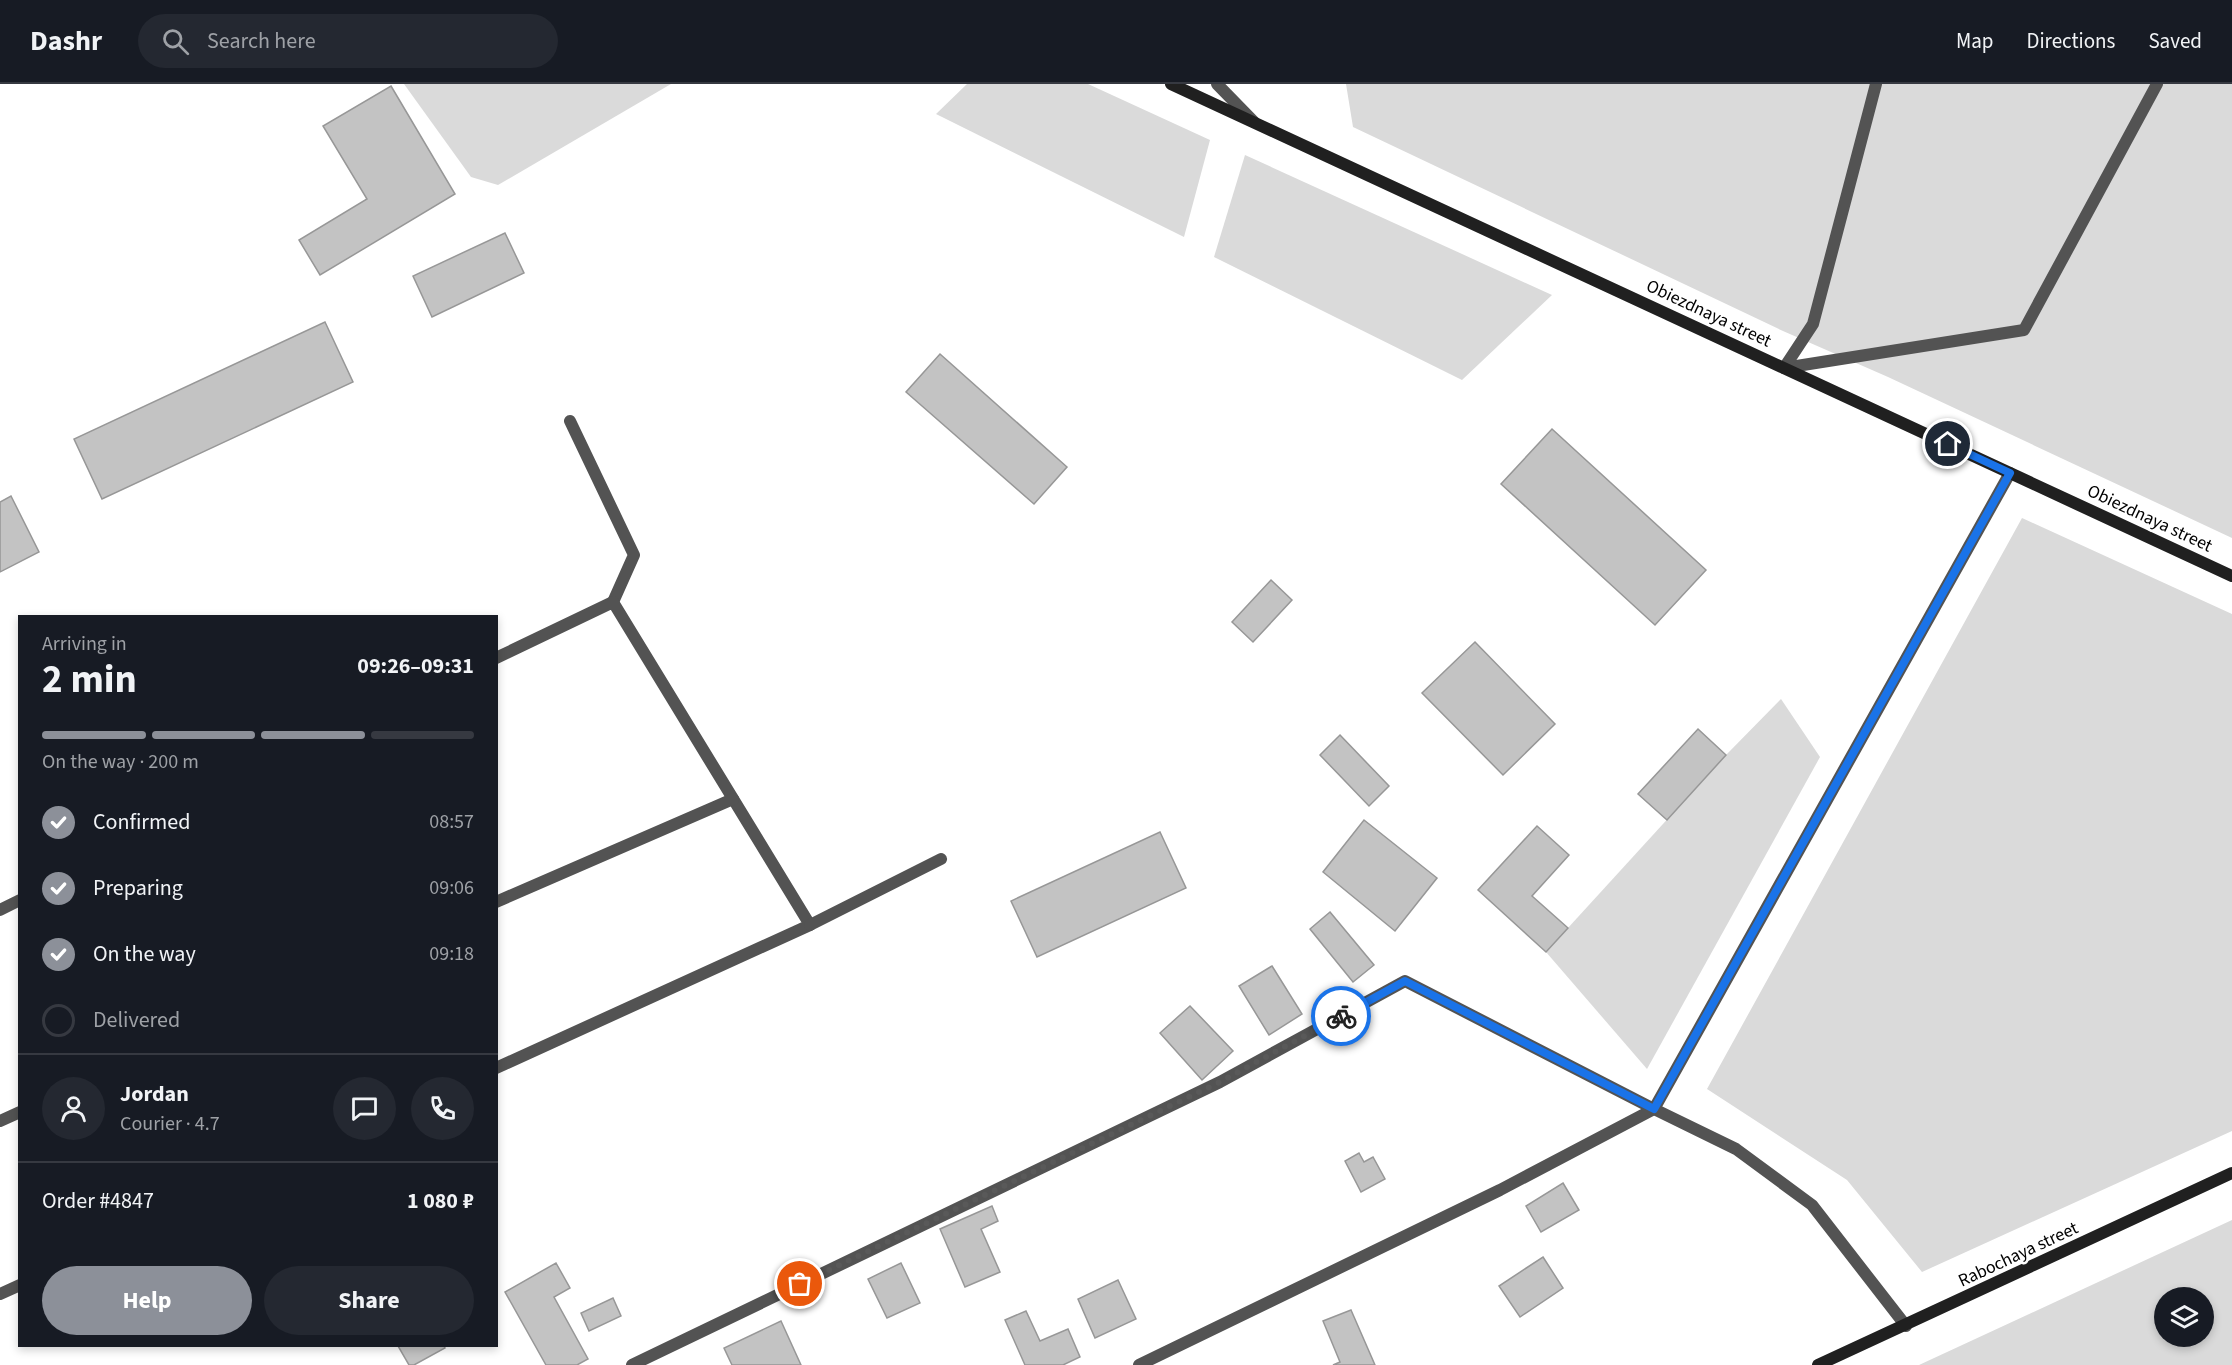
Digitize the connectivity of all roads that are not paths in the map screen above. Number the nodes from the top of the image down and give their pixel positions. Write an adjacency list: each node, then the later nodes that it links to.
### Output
1 (1171, 84): 5 (main road, Obiezdnaya street)
2 (1217, 84): 5 (street)
3 (1876, 84): 6 (street)
4 (2157, 84): 6 (street)
5 (1255, 122): 6 (main road, Obiezdnaya street)
6 (1784, 368): 8 (main road, Obiezdnaya street)
7 (570, 421): 10 (street)
8 (2010, 473): 9 (main road, Obiezdnaya street); 19 (street)
9 (2232, 576)
10 (613, 602): 11 (street); 12 (street)
11 (498, 657)
12 (733, 798): 15 (street); 17 (street)
13 (941, 859): 17 (street)
14 (18, 901): 16 (street)
15 (498, 901)
16 (0, 910)
17 (810, 926): 18 (street)
18 (498, 1067)
19 (1654, 1109): 25 (street); 26 (street); 27 (street)
20 (18, 1113): 21 (street)
21 (0, 1121)
22 (2232, 1173): 25 (main road, Rabochaya street)
23 (18, 1286): 24 (street)
24 (0, 1294)
25 (1906, 1326): 28 (main road, Rabochaya street)
26 (632, 1365)
27 (1139, 1365)
28 (1818, 1365)

